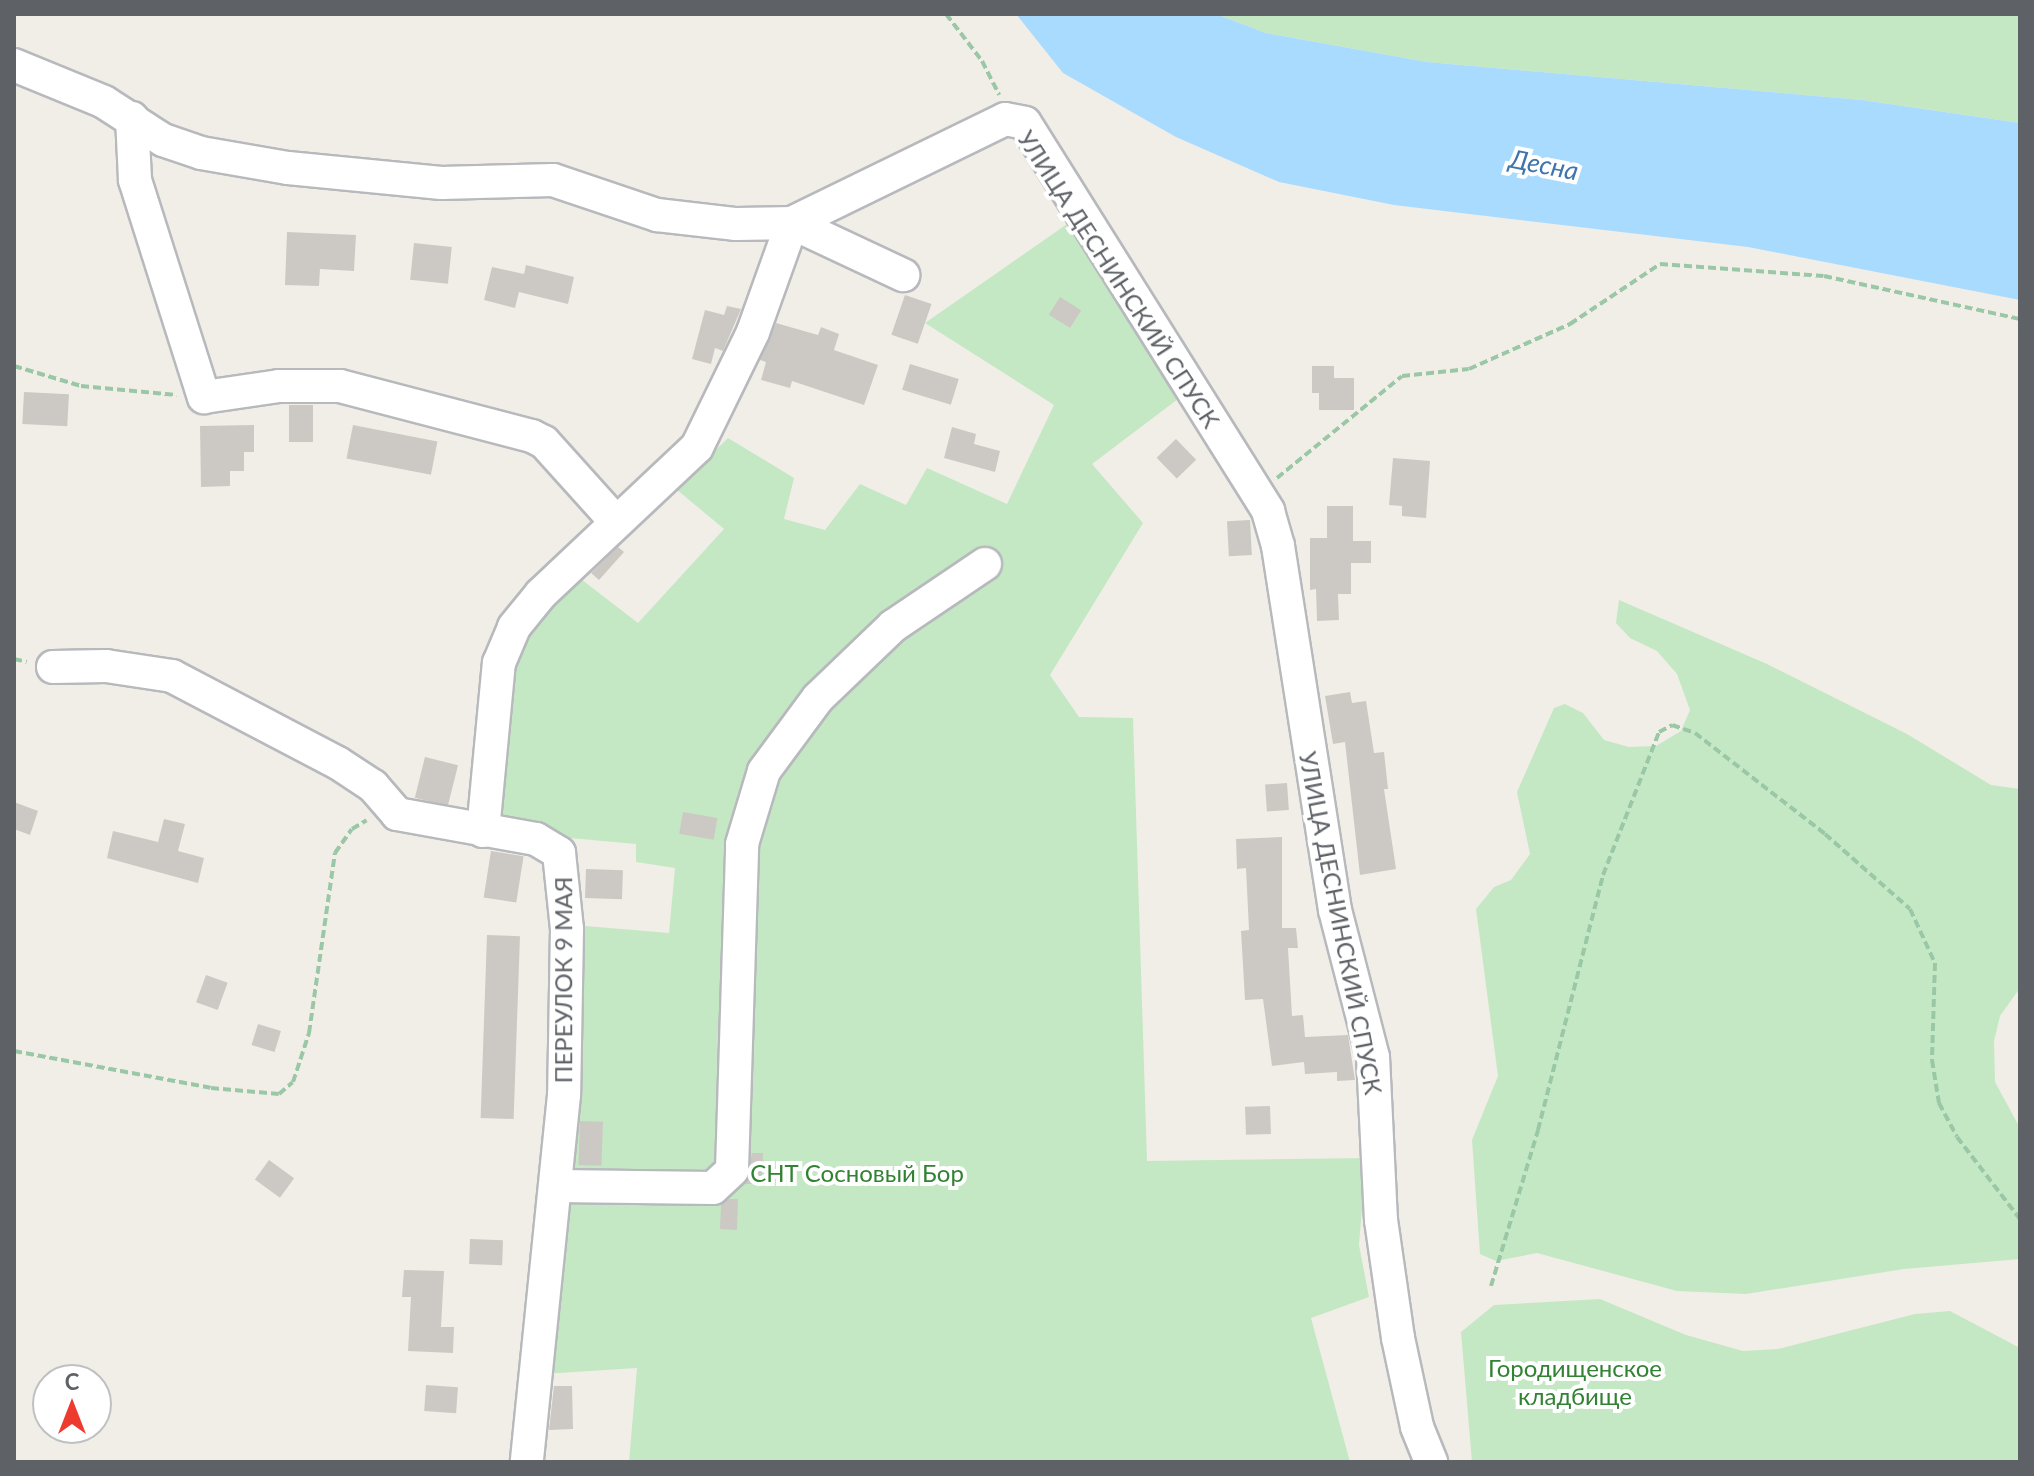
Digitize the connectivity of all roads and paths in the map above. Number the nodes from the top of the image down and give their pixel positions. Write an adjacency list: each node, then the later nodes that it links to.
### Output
1 (946, 14): 4 (path)
2 (14, 65): 3 (street, УЛИЦА ДЕСНИНСКИЙ СПУСК)
3 (132, 118): 5 (street, УЛИЦА ДЕСНИНСКИЙ СПУСК); 9 (street)
4 (1005, 119): 5 (street, УЛИЦА ДЕСНИНСКИЙ СПУСК); 10 (street, УЛИЦА ДЕСНИНСКИЙ СПУСК)
5 (792, 223): 6 (street); 11 (street)
6 (903, 275)
7 (2020, 319): 10 (path)
8 (14, 366): 9 (path)
9 (204, 397): 11 (street)
10 (1268, 511): 21 (street, УЛИЦА ДЕСНИНСКИЙ СПУСК)
11 (616, 522): 15 (street)
12 (985, 564): 17 (street)
13 (53, 667): 14 (street)
14 (397, 814): 15 (street); 16 (path)
15 (483, 831): 17 (street, ПЕРЕУЛОК 9 МАЯ)
16 (14, 1051)
17 (558, 1186): 20 (street, ПЕРЕУЛОК 9 МАЯ)
18 (2020, 1219): 19 (path)
19 (1491, 1286)
20 (527, 1462)
21 (1431, 1462)

